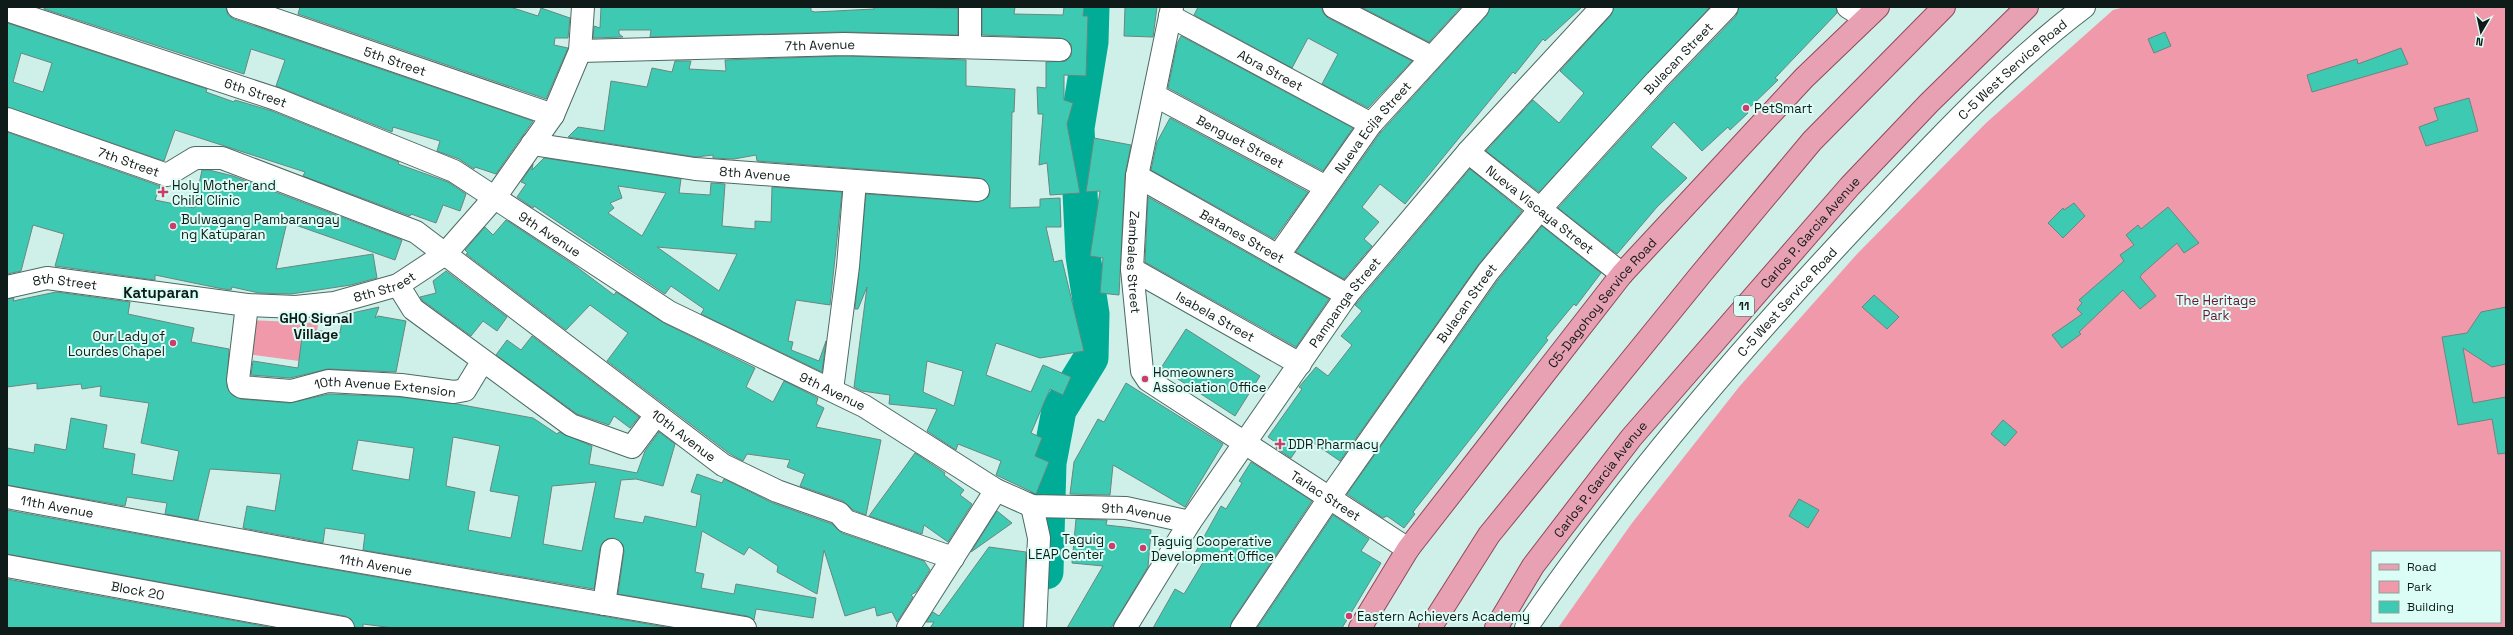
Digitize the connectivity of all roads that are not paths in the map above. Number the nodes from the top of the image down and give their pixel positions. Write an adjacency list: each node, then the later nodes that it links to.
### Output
1 (238, 7): 19 (street, 5th Street)
2 (583, 7): 16 (street, 8th Street)
3 (970, 7): 14 (street)
4 (1334, 7): 17 (street)
5 (1478, 7): 17 (street, Nueva Ecija Street)
6 (1602, 7): 23 (street, Pampanga Street)
7 (1727, 7): 29 (street, Bulacan Street)
8 (1944, 7): 61 (main road)
9 (2084, 7): 63 (street, C-5 West Service Road)
10 (2026, 8): 62 (main road, Carlos P. Garcia Avenue / 11)
11 (7, 10): 28 (street, 6th Street)
12 (1171, 11): 18 (street, Zambales Street); 21 (street, Abra Street)
13 (1864, 11): 33 (main road, C5-Dagohoy Service Road)
14 (970, 47): 15 (street, 7th Avenue); 16 (street, 7th Avenue)
15 (1060, 50)
16 (580, 51): 19 (street, 8th Street)
17 (1431, 57): 21 (street, Nueva Ecija Street)
18 (1154, 95): 24 (street, Zambales Street); 26 (street, Benguet Street)
19 (553, 115): 22 (street, 8th Street)
20 (7, 119): 30 (street, 7th Street)
21 (1371, 124): 26 (street, Nueva Ecija Street)
22 (532, 144): 25 (street, 8th Avenue); 28 (street, 8th Street)
23 (1468, 152): 29 (street, Nueva Viscaya Street); 36 (street, Pampanga Street)
24 (1137, 176): 31 (street, Batanes Street); 32 (street, Zambales Street)
25 (855, 181): 27 (street, 8th Avenue); 40 (street)
26 (1326, 187): 31 (street, Nueva Ecija Street)
27 (978, 190)
28 (495, 197): 30 (street, 8th Street); 40 (street, 9th Avenue)
29 (1540, 209): 33 (street, Nueva Viscaya Street); 45 (street, Bulacan Street)
30 (445, 254): 34 (street, 8th Street); 41 (street, 10th Avenue)
31 (1278, 256): 36 (street, Batanes Street)
32 (1132, 269): 39 (street, Isabela Street); 42 (street, Zambales Street)
33 (1617, 270): 48 (main road, C5-Dagohoy Service Road)
34 (398, 285): 37 (street, 8th Street); 38 (street)
35 (7, 287): 37 (street, 8th Street)
36 (1347, 295): 39 (street, Pampanga Street)
37 (247, 305): 38 (street, 10th Avenue Extension)
38 (482, 362): 41 (street)
39 (1300, 364): 42 (street, Pampanga Street)
40 (832, 390): 43 (street, 9th Avenue)
41 (656, 415): 50 (street, 10th Avenue)
42 (1244, 441): 45 (street, Tarlac Street); 47 (street, Pampanga Street)
43 (996, 490): 46 (street, 9th Avenue); 50 (street)
44 (7, 497): 52 (street, 11th Avenue)
45 (1330, 497): 48 (street, Tarlac Street); 59 (street, Bulacan Street)
46 (1043, 507): 47 (street, 9th Avenue); 57 (street)
47 (1190, 522): 58 (street, Pampanga Street)
48 (1408, 549): 60 (main road, C5-Dagohoy Service Road)
49 (612, 550): 52 (street)
50 (953, 558): 56 (street)
51 (7, 566): 53 (street, Block 20)
52 (604, 604): 55 (street, 11th Avenue)
53 (267, 621): 54 (street, Block 20)
54 (343, 628)
55 (745, 628)
56 (908, 628)
57 (1035, 628)
58 (1126, 628)
59 (1242, 628)
60 (1360, 628)
61 (1430, 628)
62 (1496, 628)
63 (1526, 628)

